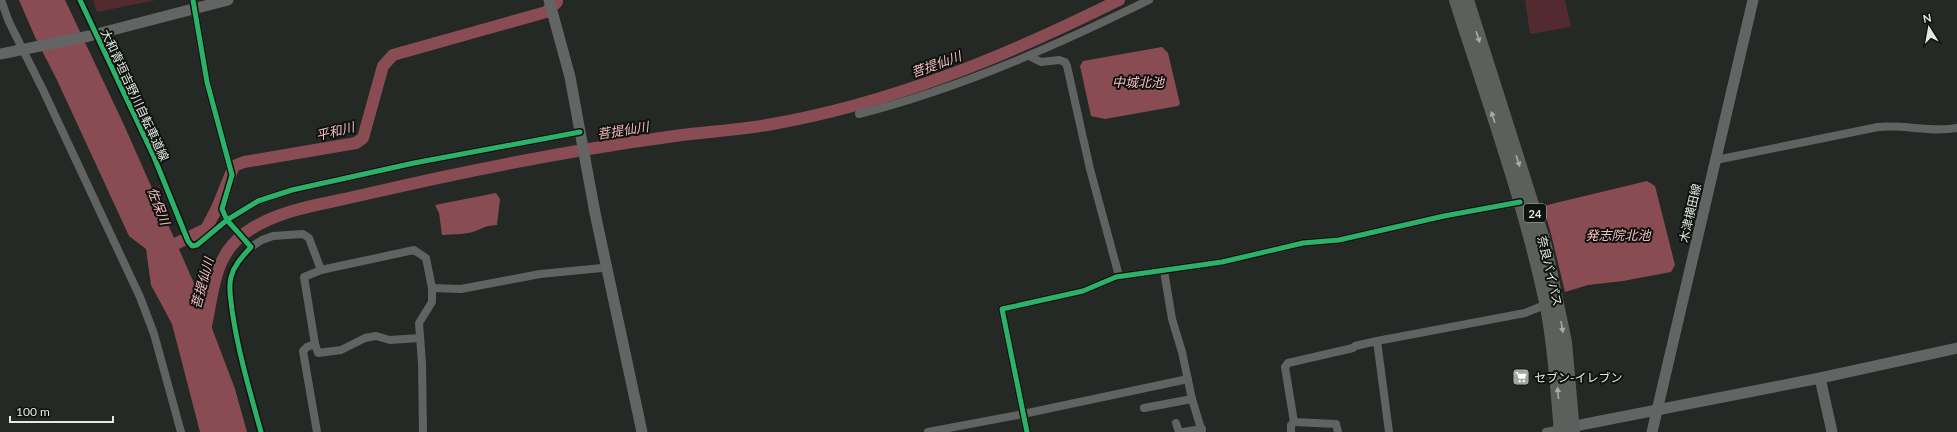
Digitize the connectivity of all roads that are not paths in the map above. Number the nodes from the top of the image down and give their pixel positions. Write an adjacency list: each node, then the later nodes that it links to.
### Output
1 (1, 0): 9 (street)
2 (228, 0): 8 (street)
3 (549, 0): 14 (street)
4 (1149, 0): 11 (street)
5 (1456, 0): 16 (highway, 奈良バイパス / 24, one-way to 5)
6 (1467, 0): 36 (highway, 奈良バイパス / 24, one-way to 36)
7 (1753, 0): 15 (street, 木津横田線)
8 (194, 4): 9 (street); 17 (street)
9 (25, 50): 10 (street); 38 (street)
10 (0, 54)
11 (1029, 56): 12 (street); 21 (street)
12 (859, 114)
13 (1957, 128): 15 (street)
14 (580, 134): 17 (street); 18 (street)
15 (1716, 160): 32 (street, 木津横田線)
16 (1520, 202): 20 (street); 23 (highway, 奈良バイパス / 24)
17 (227, 220): 19 (street)
18 (607, 266): 22 (street); 41 (street)
19 (321, 270): 22 (street); 26 (street)
20 (1164, 271): 21 (street); 29 (street)
21 (1119, 276): 33 (street)
22 (432, 288): 24 (street)
23 (1546, 304): 25 (street); 36 (highway, 奈良バイパス / 24, one-way to 23)
24 (420, 338): 26 (street); 40 (street)
25 (1376, 341): 34 (street); 48 (street)
26 (315, 344): 39 (street)
27 (1957, 348): 28 (street)
28 (1820, 378): 32 (street); 51 (street)
29 (1188, 379): 30 (street); 33 (street)
30 (1192, 399): 31 (street); 37 (street)
31 (1144, 408)
32 (1657, 410): 36 (street); 50 (street, 木津横田線)
33 (1023, 414): 42 (street); 43 (street)
34 (1294, 422): 46 (street); 47 (street)
35 (1176, 423): 44 (street)
36 (1567, 430): 49 (street)
37 (1202, 431): 45 (street)
38 (182, 432)
39 (317, 432)
40 (423, 432)
41 (642, 432)
42 (928, 432)
43 (1027, 432)
44 (1179, 432)
45 (1183, 432)
46 (1291, 432)
47 (1338, 432)
48 (1389, 432)
49 (1546, 432)
50 (1652, 432)
51 (1832, 432)

